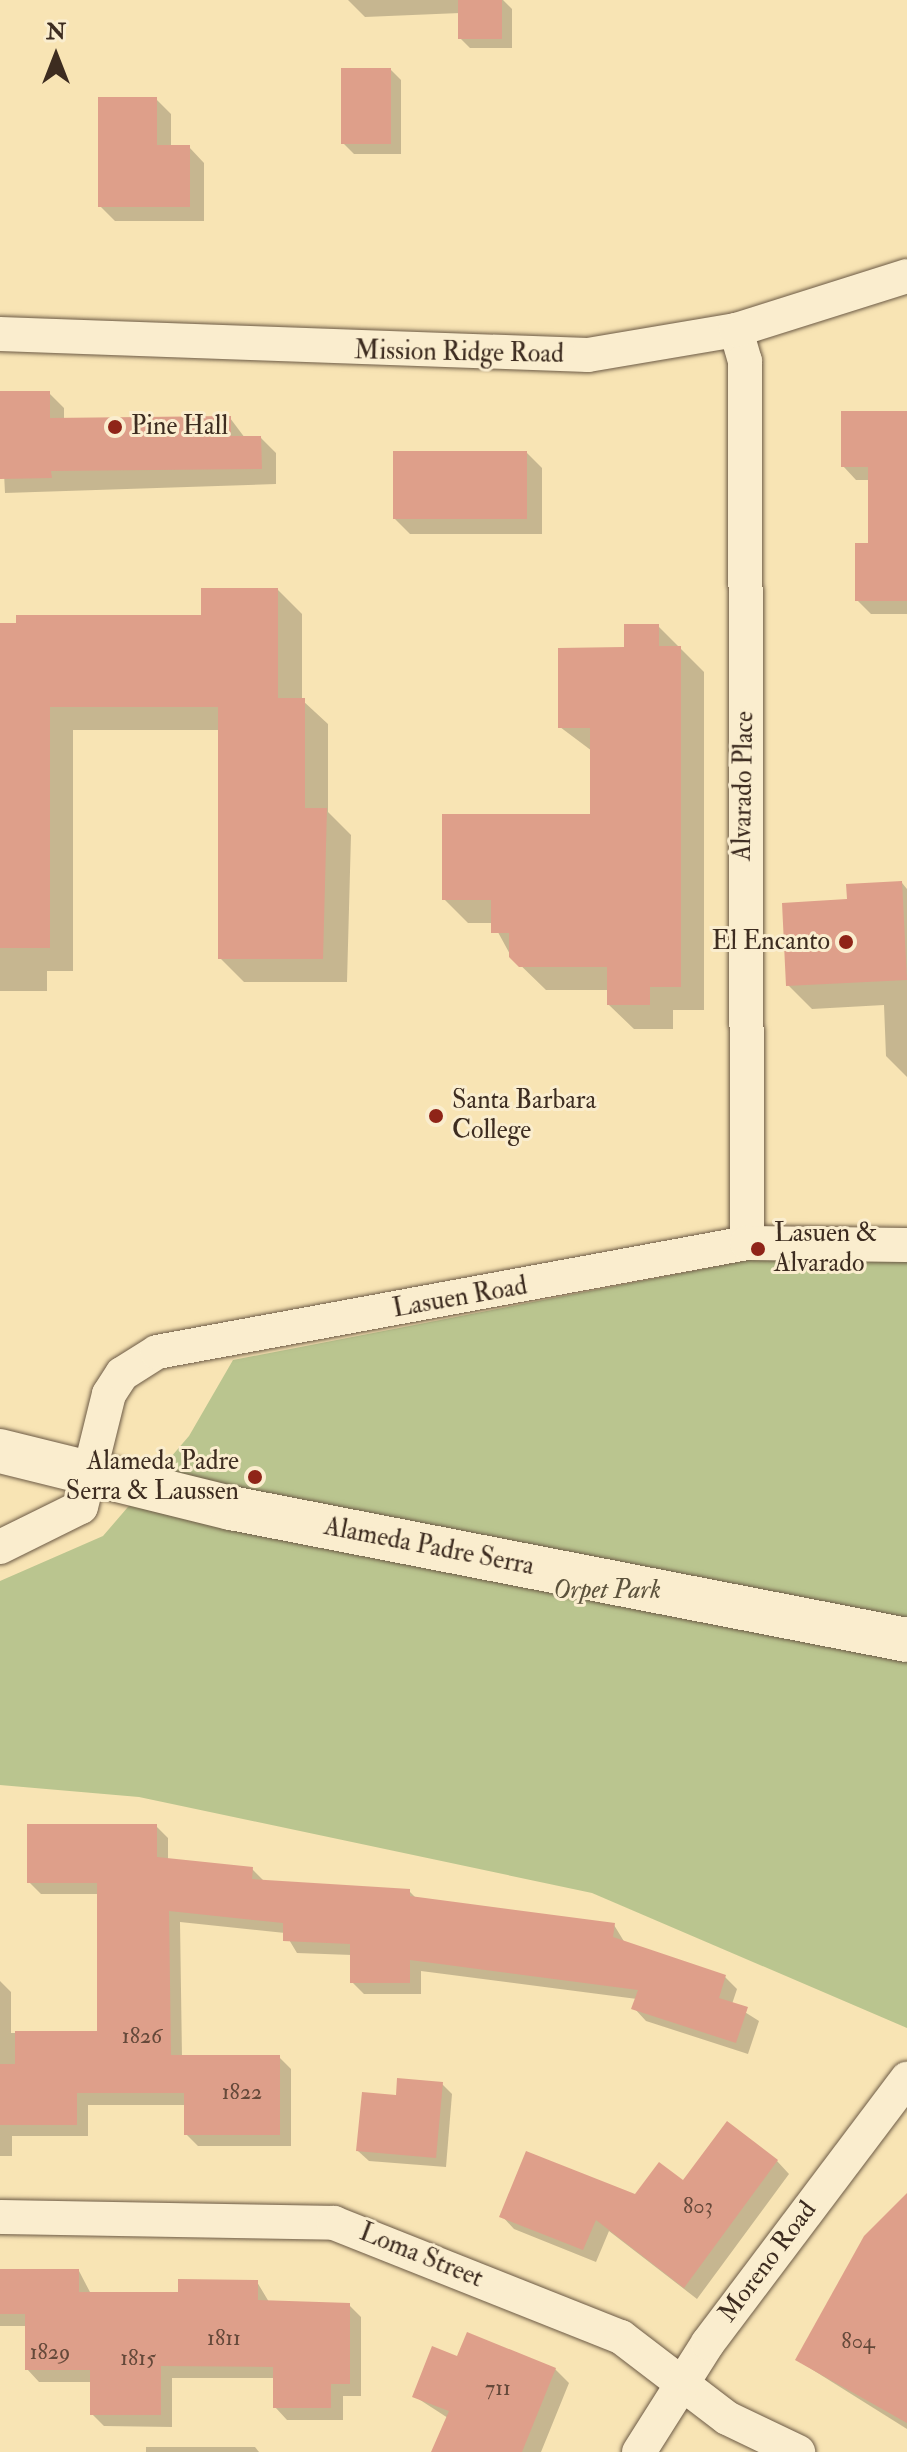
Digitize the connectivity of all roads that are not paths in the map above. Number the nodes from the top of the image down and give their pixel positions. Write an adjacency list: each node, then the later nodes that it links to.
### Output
1 (907, 276): 2 (street, Mission Ridge Road)
2 (736, 330): 3 (street, Mission Ridge Road); 4 (street, Alvarado Place)
3 (0, 334)
4 (747, 1243): 5 (street, Lasuen Road); 7 (street, Lasuen Road)
5 (907, 1245)
6 (0, 1451): 7 (street, Alameda Padre Serra)
7 (91, 1470): 8 (street, Lasuen Road); 9 (street, Alameda Padre Serra)
8 (0, 1547)
9 (907, 1640)
10 (907, 2079): 12 (street, Moreno Road)
11 (0, 2217): 12 (street, Loma Street)
12 (682, 2382): 13 (street, Moreno Road); 14 (street, Loma Street)
13 (639, 2452)
14 (798, 2452)

